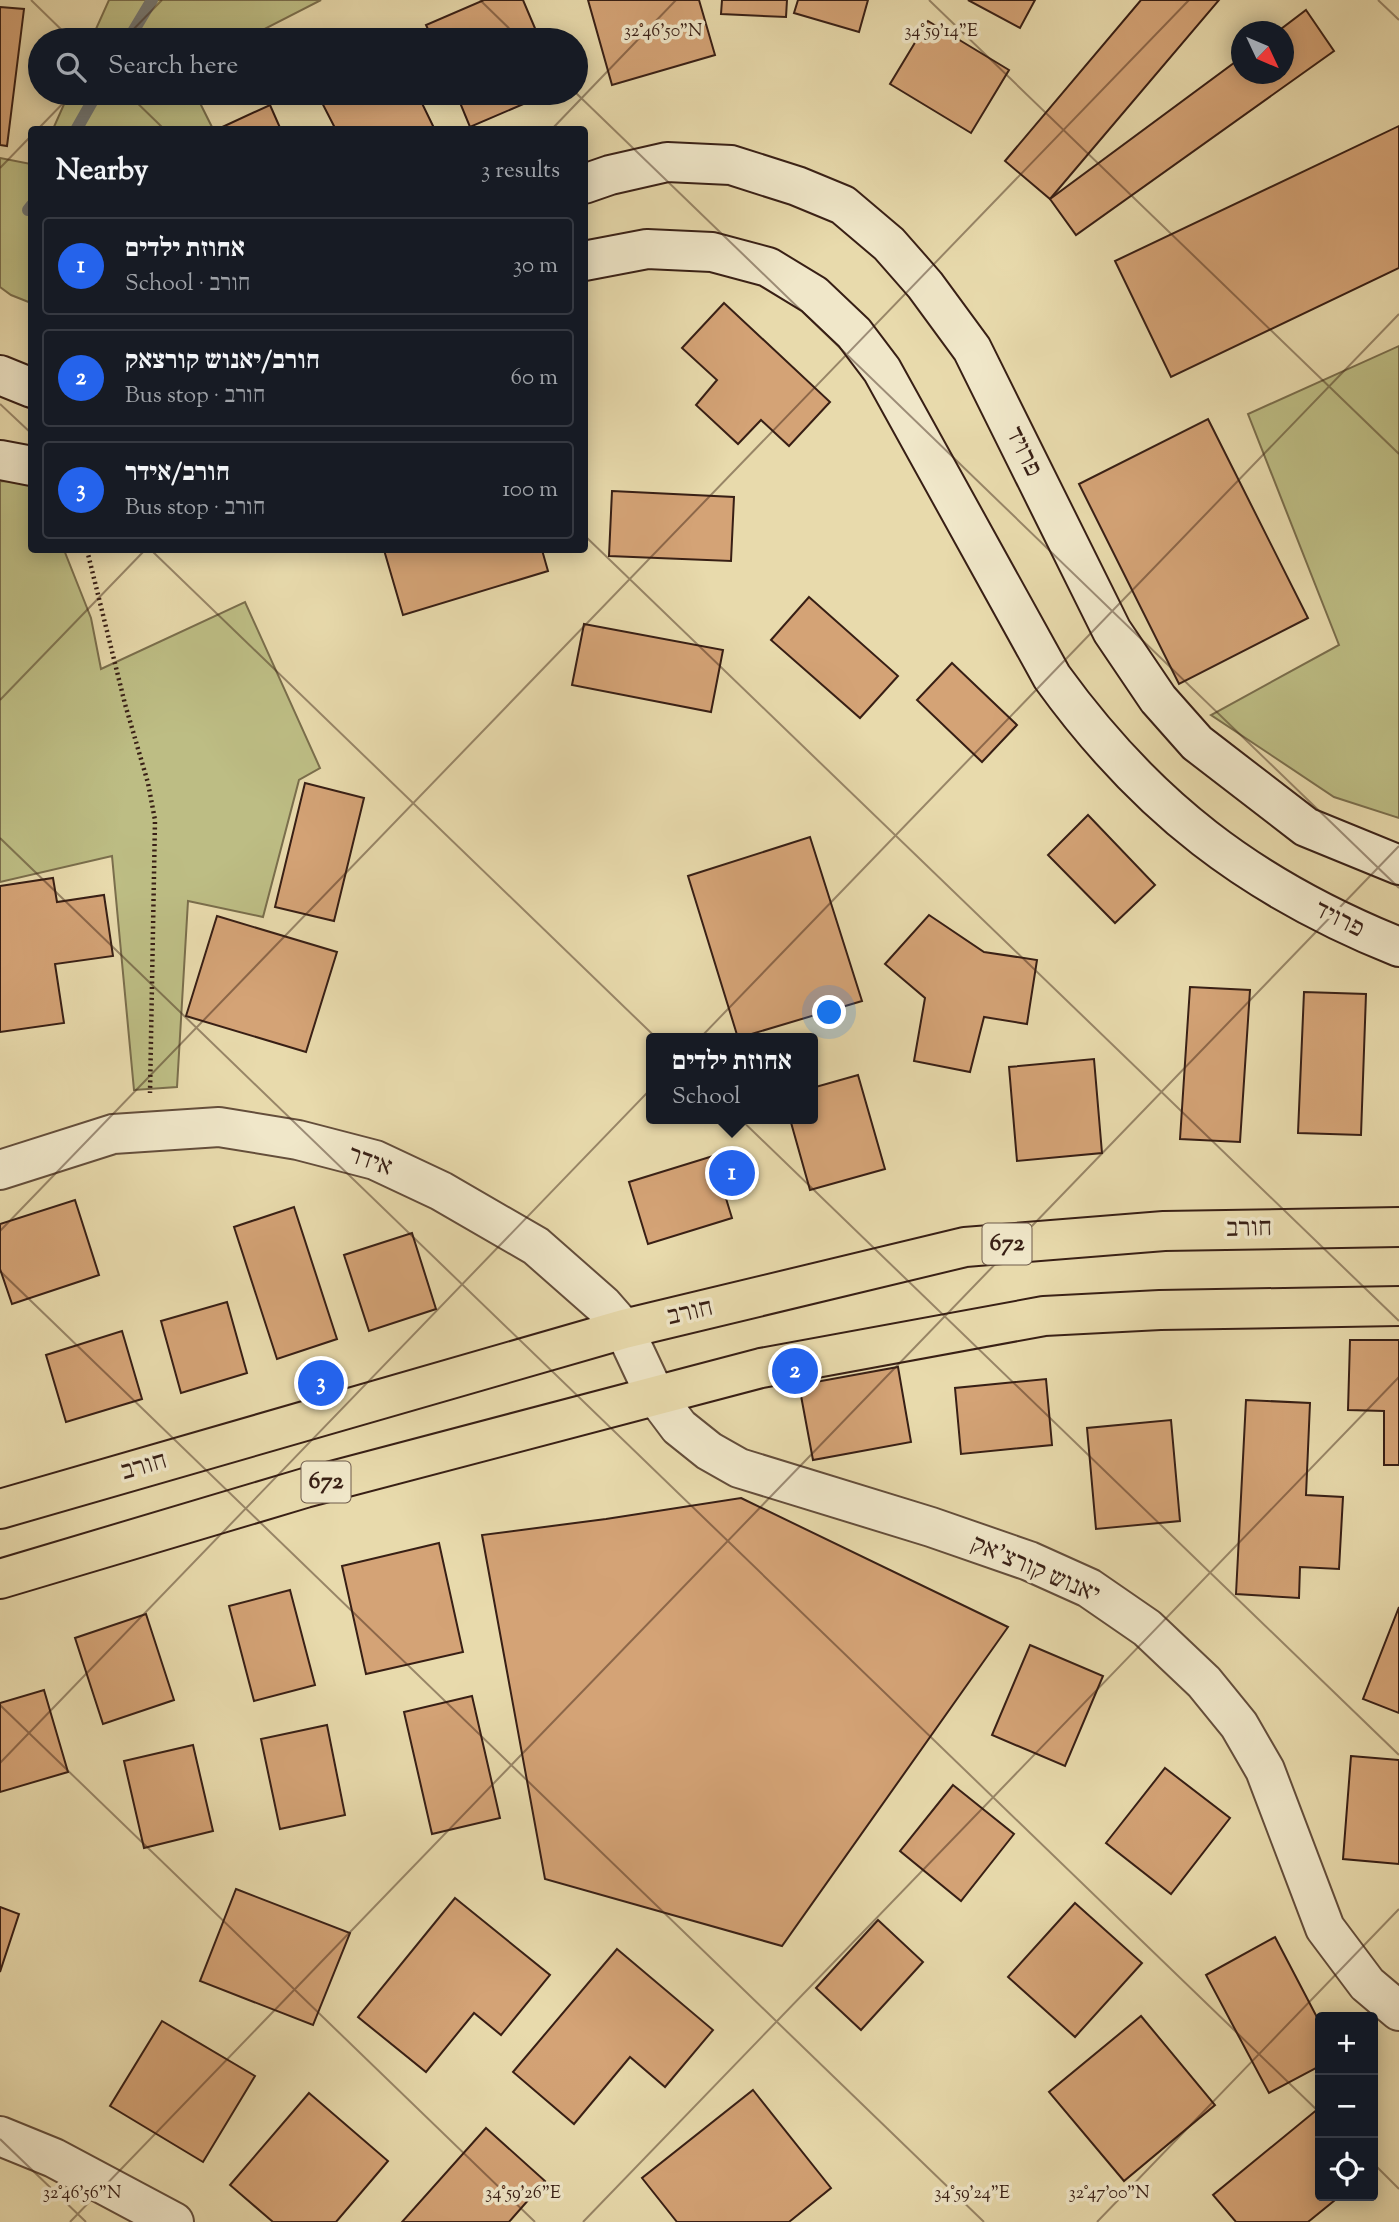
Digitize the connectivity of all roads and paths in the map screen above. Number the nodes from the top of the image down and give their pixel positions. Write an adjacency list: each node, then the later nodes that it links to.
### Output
1 (588, 183): 8 (main road, פרויד)
2 (588, 260): 9 (main road, פרויד)
3 (0, 375): 4 (main road)
4 (28, 386)
5 (0, 460): 6 (main road)
6 (28, 465)
7 (88, 553): 10 (path)
8 (1399, 865)
9 (1399, 947)
10 (150, 1131): 11 (main road, אידר); 14 (main road, אידר)
11 (0, 1170)
12 (1399, 1227): 14 (main road, חורב / 672)
13 (1399, 1306): 15 (main road, 672)
14 (624, 1329): 15 (main road, אידר); 16 (main road, חורב / 672)
15 (655, 1395): 17 (main road, 672); 18 (main road, יאנוש קורצ'אק)
16 (0, 1509)
17 (0, 1580)
18 (1399, 2011)
19 (0, 2137): 20 (main road)
20 (174, 2222)

